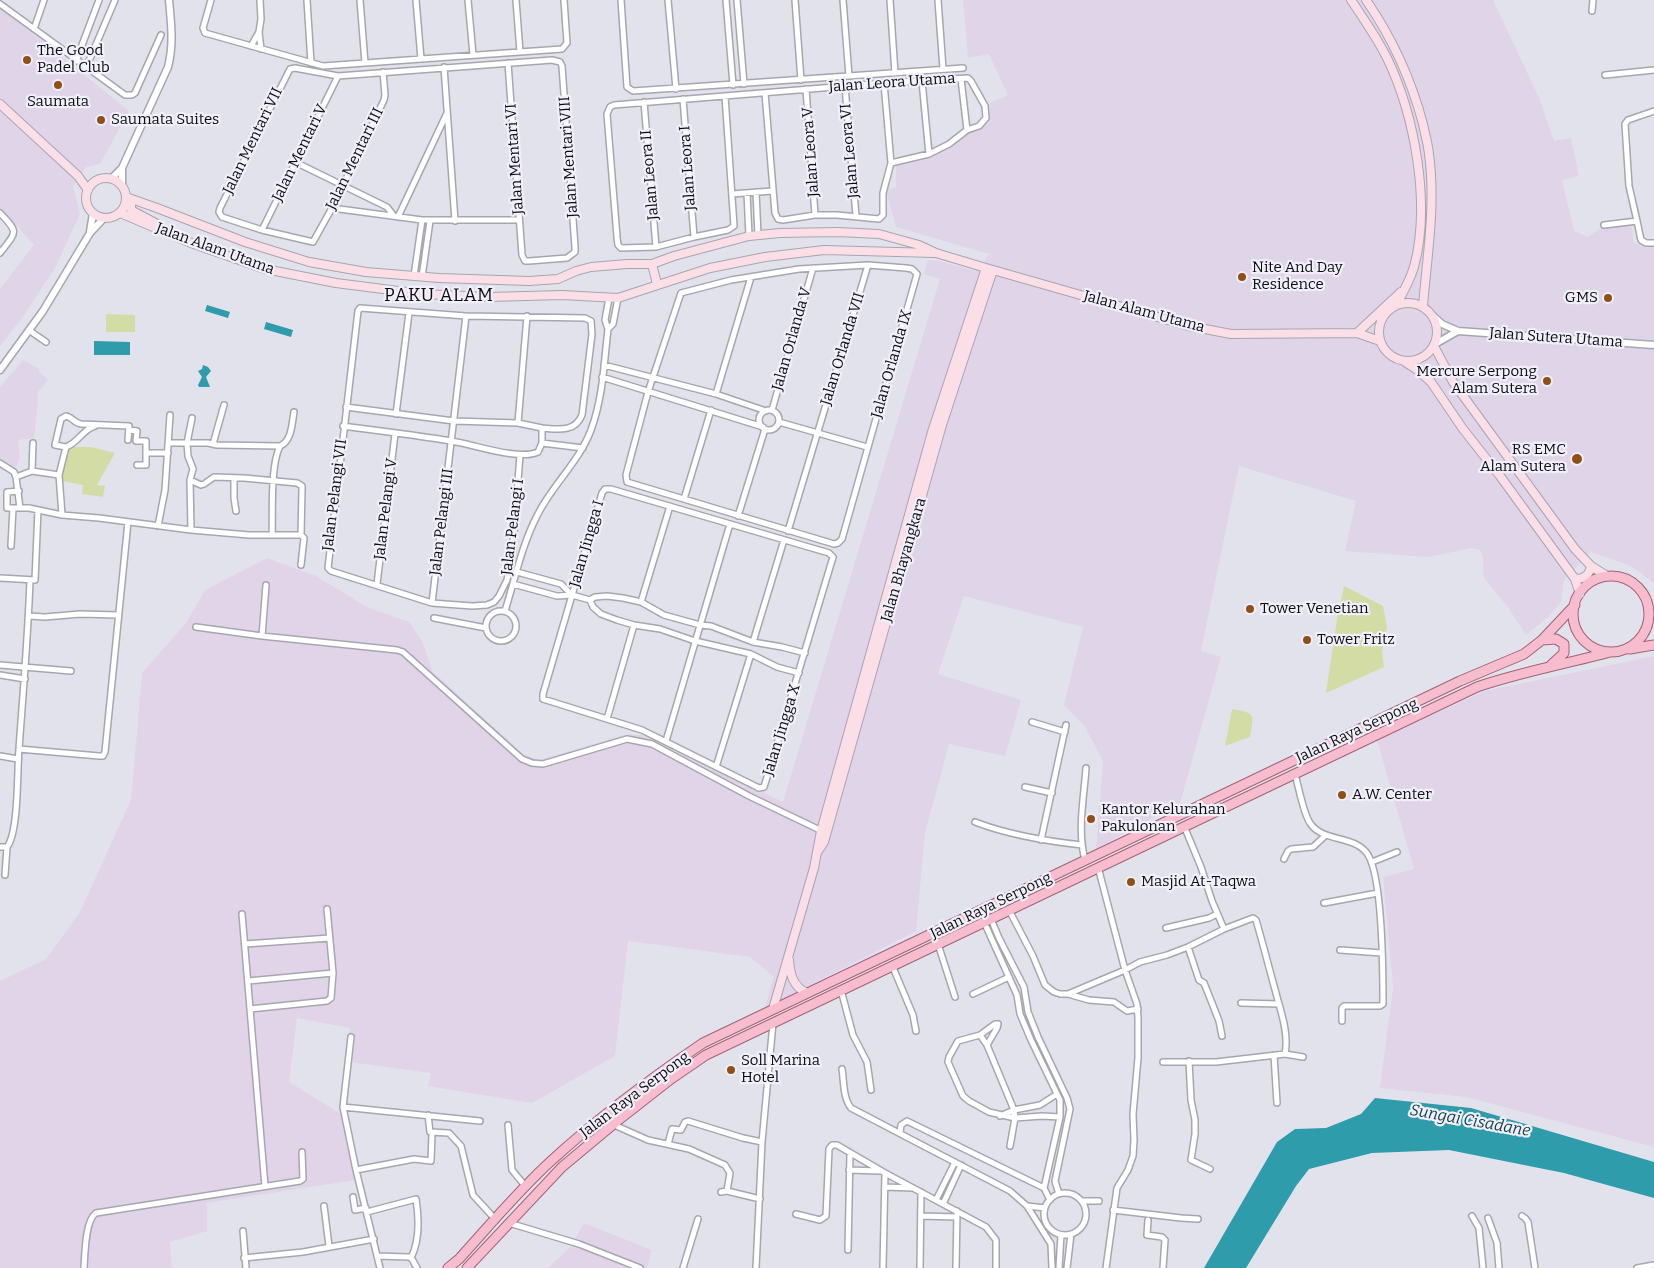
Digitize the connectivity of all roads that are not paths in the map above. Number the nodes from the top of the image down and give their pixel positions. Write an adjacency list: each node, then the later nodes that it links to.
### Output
1 (44, 0): 26 (street)
2 (99, 0): 34 (street)
3 (115, 0): 39 (street)
4 (169, 0): 68 (street)
5 (211, 0): 29 (street)
6 (260, 0): 27 (street)
7 (307, 0): 35 (street)
8 (360, 0): 36 (street)
9 (416, 0): 33 (street)
10 (468, 0): 32 (street)
11 (516, 0): 31 (street)
12 (564, 0): 31 (street)
13 (620, 0): 55 (street)
14 (668, 0): 55 (street)
15 (726, 0): 53 (street)
16 (737, 0): 52 (street)
17 (795, 0): 49 (street)
18 (843, 0): 46 (street)
19 (890, 0): 44 (street)
20 (938, 0): 41 (street)
21 (1351, 0): 115 (main road)
22 (1366, 0): 120 (main road)
23 (1593, 0): 25 (street)
24 (0, 4): 26 (street)
25 (1592, 11)
26 (34, 29): 34 (street)
27 (259, 32): 29 (street); 30 (street)
28 (160, 35): 39 (street)
29 (251, 46): 30 (street)
30 (261, 49): 35 (street)
31 (520, 52): 32 (street)
32 (473, 55): 33 (street)
33 (421, 59): 36 (street)
34 (76, 61): 39 (street)
35 (311, 63): 36 (street)
36 (365, 63)
37 (508, 63): 38 (street); 89 (street, Jalan Mentari VI); 104 (street, Jalan Mentari VIII)
38 (444, 67): 43 (street); 63 (street)
39 (86, 68)
40 (963, 68): 41 (street)
41 (943, 69): 44 (street)
42 (1654, 70): 47 (street)
43 (383, 72): 45 (street); 73 (street, Jalan Mentari III)
44 (895, 72): 46 (street)
45 (338, 76): 66 (street, Jalan Mentari V); 94 (street, Jalan Mentari VII)
46 (849, 76): 49 (street)
47 (1605, 76)
48 (962, 79): 50 (street, Jalan Leora Utama); 64 (street); 64 (street, Jalan Leora Utama)
49 (801, 80): 52 (street)
50 (922, 81): 51 (street, Jalan Leora Utama); 65 (street)
51 (884, 83): 54 (street, Jalan Leora Utama); 67 (street)
52 (744, 84): 53 (street)
53 (733, 85): 55 (street)
54 (845, 86): 56 (street, Jalan Leora Utama); 86 (street, Jalan Leora VI)
55 (676, 89)
56 (806, 89): 57 (street, Jalan Leora Utama); 84 (street, Jalan Leora V)
57 (765, 93): 58 (street, Jalan Leora Utama); 75 (street)
58 (725, 96): 59 (street, Jalan Leora Utama); 78 (street, Jalan Leora Utama)
59 (683, 99): 60 (street, Jalan Leora Utama); 98 (street, Jalan Leora I)
60 (644, 102): 101 (street, Jalan Leora II); 101 (street, Jalan Leora Utama)
61 (0, 104): 69 (main road)
62 (1654, 110): 92 (street)
63 (447, 112): 85 (street); 91 (street)
64 (966, 130): 65 (street, Jalan Leora Utama)
65 (929, 154): 67 (street, Jalan Leora Utama)
66 (295, 162): 73 (street); 94 (street, Jalan Mentari V)
67 (891, 163): 86 (street)
68 (122, 168): 70 (street); 72 (street)
69 (78, 176): 71 (main road); 74 (main road)
70 (111, 179): 71 (main road); 72 (main road)
71 (97, 180): 74 (main road)
72 (122, 186): 79 (main road)
73 (343, 186): 80 (street, Jalan Mentari III); 85 (street)
74 (88, 190): 82 (main road)
75 (772, 191): 76 (street); 84 (street)
76 (756, 192): 77 (street); 97 (street)
77 (747, 193): 78 (street); 99 (street)
78 (732, 194): 98 (street, Jalan Leora Utama)
79 (130, 199): 83 (main road); 95 (main road); 107 (main road, Jalan Alam Utama)
80 (332, 208): 85 (street); 94 (street, Jalan Mentari III)
81 (0, 213): 102 (street)
82 (93, 213): 87 (main road); 96 (street)
83 (120, 213): 87 (main road); 95 (main road, Jalan Alam Utama)
84 (815, 215): 86 (street)
85 (396, 216): 88 (street)
86 (856, 216)
87 (104, 218): 96 (street)
88 (422, 220): 90 (street); 110 (street)
89 (519, 220): 91 (street); 104 (street, Jalan Mentari VI)
90 (430, 221): 91 (street); 110 (street)
91 (455, 221)
92 (1636, 221): 93 (street); 100 (street)
93 (1604, 225)
94 (262, 230)
95 (165, 232): 113 (main road, Jalan Alam Utama)
96 (90, 233): 126 (street)
97 (758, 235): 99 (main road, Jalan Alam Utama); 103 (main road, Jalan Alam Utama)
98 (694, 236): 101 (street, Jalan Leora Utama)
99 (749, 236): 105 (main road, Jalan Alam Utama)
100 (1654, 243)
101 (656, 247)
102 (0, 253)
103 (936, 253): 109 (main road, Jalan Alam Utama); 114 (main road, Jalan Alam Utama)
104 (522, 256)
105 (652, 264): 112 (main road, Jalan Alam Utama); 114 (main road)
106 (868, 265): 108 (street); 156 (street, Jalan Orlanda VII); 167 (street, Jalan Orlanda IX)
107 (338, 268): 110 (main road, Jalan Alam Utama); 113 (main road)
108 (813, 268): 111 (street); 143 (street, Jalan Orlanda V)
109 (989, 269): 128 (main road, Jalan Alam Utama); 255 (main road, Jalan Bhayangkara)
110 (418, 277): 112 (main road, Jalan Alam Utama)
111 (751, 277): 137 (street); 139 (street)
112 (558, 279): 116 (main road)
113 (336, 283): 116 (main road, Jalan Alam Utama)
114 (657, 284): 118 (main road, Jalan Alam Utama)
115 (1406, 288): 119 (main road); 128 (main road)
116 (562, 296): 117 (main road, Jalan Alam Utama)
117 (609, 298): 118 (main road, Jalan Alam Utama); 125 (street)
118 (618, 298): 125 (street)
119 (1396, 305): 120 (main road); 129 (main road)
120 (1422, 306): 124 (main road)
121 (409, 313): 122 (street); 141 (street, Jalan Pelangi VII); 145 (street)
122 (466, 316): 123 (street); 148 (street, Jalan Pelangi III)
123 (527, 316): 150 (street); 153 (street)
124 (1433, 316): 127 (street, Jalan Sutera Utama); 131 (main road)
125 (608, 329): 134 (street)
126 (30, 331): 130 (street); 135 (street)
127 (1458, 332): 131 (street); 132 (street, Jalan Sutera Utama)
128 (1357, 333): 129 (main road, Jalan Alam Utama)
129 (1380, 341): 133 (main road)
130 (46, 342)
131 (1435, 345): 133 (main road); 199 (main road)
132 (1654, 345)
133 (1405, 362): 204 (main road)
134 (604, 365): 136 (street); 137 (street)
135 (0, 370)
136 (602, 377): 138 (street); 168 (street)
137 (653, 379): 138 (street); 139 (street)
138 (648, 392): 142 (street); 181 (street)
139 (716, 394): 143 (street)
140 (224, 405): 164 (street)
141 (346, 407): 145 (street); 152 (street, Jalan Pelangi VII)
142 (711, 410): 154 (street); 181 (street)
143 (769, 411): 149 (street); 154 (street)
144 (294, 412): 165 (street)
145 (396, 414): 148 (street)
146 (170, 415): 163 (street)
147 (192, 418): 160 (street)
148 (454, 420): 150 (street); 159 (street, Jalan Pelangi III)
149 (779, 422): 154 (street); 156 (street)
150 (518, 424): 153 (street)
151 (95, 426): 155 (street); 166 (street); 166 (street)
152 (344, 426): 157 (street); 205 (street, Jalan Pelangi VII)
153 (542, 428): 161 (street)
154 (764, 428): 188 (street)
155 (129, 430): 158 (street); 169 (street)
156 (818, 433): 167 (street); 193 (street, Jalan Orlanda VII)
157 (395, 434): 159 (street); 205 (street, Jalan Pelangi V)
158 (128, 440)
159 (452, 441): 171 (street); 214 (street, Jalan Pelangi III)
160 (187, 442): 163 (street); 164 (street); 178 (street)
161 (542, 442): 168 (street); 171 (street)
162 (33, 443): 174 (street)
163 (169, 443): 170 (street)
164 (213, 444): 165 (street)
165 (280, 446): 179 (street)
166 (66, 447): 175 (street)
167 (867, 447): 193 (street, Jalan Orlanda IX)
168 (583, 448): 200 (street)
169 (146, 453): 170 (street); 173 (street)
170 (168, 453): 191 (street)
171 (520, 455): 214 (street, Jalan Pelangi I)
172 (0, 463): 176 (street)
173 (137, 465)
174 (32, 471): 175 (street); 176 (street)
175 (59, 475): 187 (street)
176 (16, 477): 180 (street)
177 (234, 478): 178 (street); 179 (street); 186 (street)
178 (190, 480): 192 (street)
179 (273, 480): 194 (street); 195 (street)
180 (19, 491): 183 (street); 184 (street)
181 (684, 499): 188 (street)
182 (670, 506): 190 (street); 210 (street, Jalan Jingga I); 213 (street)
183 (13, 508): 184 (street); 197 (street)
184 (20, 508): 185 (street)
185 (38, 510): 187 (street); 203 (street)
186 (236, 511)
187 (62, 514): 189 (street)
188 (738, 516): 193 (street)
189 (128, 522): 191 (street); 217 (street)
190 (730, 524): 196 (street); 221 (street)
191 (158, 526): 192 (street)
192 (191, 530): 194 (street)
193 (788, 531)
194 (272, 535): 195 (street)
195 (301, 535): 198 (street)
196 (784, 540): 227 (street); 231 (street, Jalan Jingga X)
197 (11, 546)
198 (301, 565)
199 (1591, 566): 201 (main road); 204 (main road)
200 (517, 572): 206 (street); 210 (street)
201 (1607, 576): 208 (main road); 209 (main road)
202 (0, 578): 203 (street)
203 (30, 580): 218 (street)
204 (1575, 580): 209 (main road)
205 (377, 584): 214 (street)
206 (513, 584): 210 (street); 216 (street)
207 (266, 585): 224 (street)
208 (1641, 591): 211 (main road); 229 (main road)
209 (1580, 594): 215 (main road)
210 (572, 595): 212 (street); 240 (street, Jalan Jingga I)
211 (1654, 598)
212 (590, 600): 213 (street); 220 (street)
213 (641, 602): 221 (street)
214 (432, 603)
215 (1575, 605): 225 (main road, Jalan Raya Serpong); 230 (main road)
216 (505, 612): 223 (street); 223 (street)
217 (118, 615): 218 (street); 245 (street)
218 (29, 616): 235 (street)
219 (434, 618): 223 (street)
220 (634, 625): 226 (street); 240 (street)
221 (700, 625): 226 (street); 227 (street)
222 (196, 627): 224 (street)
223 (486, 628)
224 (262, 636): 255 (street)
225 (1542, 640): 234 (main road); 263 (main road, Jalan Raya Serpong)
226 (695, 641): 232 (street); 244 (street)
227 (753, 642): 231 (street)
228 (1654, 645): 229 (main road)
229 (1627, 649): 230 (main road)
230 (1610, 652): 234 (main road, Jalan Raya Serpong)
231 (805, 653): 237 (street, Jalan Jingga X)
232 (751, 654): 237 (street); 248 (street)
233 (0, 665): 235 (street)
234 (1550, 666): 250 (main road, Jalan Raya Serpong)
235 (26, 668): 236 (street); 239 (street)
236 (71, 671)
237 (799, 673): 248 (street, Jalan Jingga X)
238 (0, 675): 239 (street)
239 (25, 679): 245 (street)
240 (607, 719): 244 (street)
241 (1032, 722): 243 (street)
242 (1066, 725): 243 (street)
243 (1065, 732): 252 (street)
244 (666, 741): 248 (street)
245 (19, 749): 247 (street)
246 (0, 756): 247 (street)
247 (18, 758): 260 (street)
248 (716, 767)
249 (1086, 768): 258 (street)
250 (1295, 775): 254 (main road, Jalan Raya Serpong); 256 (street)
251 (1025, 787): 252 (street)
252 (1052, 793): 257 (street)
253 (975, 822): 257 (street)
254 (1184, 826): 265 (main road, Jalan Raya Serpong); 272 (street)
255 (824, 832): 284 (main road, Jalan Bhayangkara)
256 (1326, 835): 262 (street); 264 (street)
257 (1041, 840): 258 (street)
258 (1082, 845): 263 (street)
259 (0, 847): 260 (street)
260 (7, 847): 266 (street)
261 (1397, 852): 264 (street)
262 (1284, 859)
263 (1086, 860): 291 (main road, Jalan Raya Serpong)
264 (1372, 862): 267 (street)
265 (1098, 867): 270 (main road, Jalan Raya Serpong); 286 (street)
266 (5, 875)
267 (1378, 893): 268 (street); 283 (street)
268 (1324, 903)
269 (327, 909): 276 (street)
270 (1009, 910): 273 (main road, Jalan Raya Serpong); 293 (street)
271 (242, 914): 280 (street)
272 (1217, 914): 274 (street); 275 (street)
273 (988, 920): 277 (street); 278 (street); 279 (main road, Jalan Raya Serpong)
274 (1166, 928)
275 (1224, 929): 281 (street); 298 (street)
276 (330, 938): 280 (street); 287 (street)
277 (999, 938): 278 (street); 296 (street)
278 (992, 940): 288 (street)
279 (938, 943): 285 (main road, Jalan Raya Serpong); 294 (street)
280 (245, 944): 289 (street)
281 (1188, 947): 286 (street); 306 (street)
282 (1340, 950): 283 (street)
283 (1382, 952): 302 (street)
284 (788, 958): 291 (main road, Jalan Bhayangkara); 300 (main road, Jalan Bhayangkara)
285 (892, 965): 290 (main road, Jalan Raya Serpong); 304 (street)
286 (1126, 970): 293 (street); 301 (street)
287 (333, 973): 289 (street); 299 (street)
288 (1009, 977): 292 (street); 295 (street)
289 (248, 981): 299 (street)
290 (841, 990): 303 (main road, Jalan Raya Serpong); 317 (street)
291 (807, 993): 300 (main road, Jalan Raya Serpong)
292 (973, 994)
293 (1068, 994): 301 (street)
294 (955, 997)
295 (1018, 1003): 296 (street); 309 (street)
296 (1026, 1003): 308 (street)
297 (1241, 1003): 298 (street)
298 (1279, 1004): 311 (street)
299 (250, 1009): 350 (street)
300 (773, 1009): 329 (main road, Jalan Raya Serpong)
301 (1138, 1009): 368 (street)
302 (1342, 1021)
303 (773, 1022): 330 (main road, Jalan Raya Serpong); 335 (street)
304 (916, 1031)
305 (980, 1035): 310 (street); 310 (street); 324 (street)
306 (1222, 1036)
307 (351, 1037): 321 (street)
308 (1038, 1037): 309 (street); 339 (street)
309 (1031, 1040): 318 (street)
310 (987, 1045): 322 (street)
311 (1285, 1054): 312 (street); 313 (street)
312 (1274, 1055): 315 (street); 319 (street)
313 (1303, 1057)
314 (1163, 1062): 315 (street)
315 (1189, 1062): 346 (street)
316 (842, 1069): 334 (street)
317 (871, 1090)
318 (1057, 1094): 320 (street); 326 (street)
319 (1278, 1103)
320 (1040, 1105): 322 (street); 325 (street)
321 (343, 1107): 323 (street); 344 (street)
322 (1014, 1110): 324 (street); 327 (street)
323 (428, 1115): 328 (street); 333 (street)
324 (1000, 1116): 327 (street)
325 (1042, 1116): 326 (street); 327 (street)
326 (1060, 1117): 338 (street)
327 (1015, 1118): 337 (street)
328 (480, 1121)
329 (595, 1124): 332 (main road); 351 (main road, Jalan Raya Serpong)
330 (612, 1124): 332 (main road, Jalan Raya Serpong); 336 (street)
331 (508, 1125): 351 (street)
332 (602, 1132): 380 (main road, Jalan Raya Serpong)
333 (432, 1133): 344 (street); 377 (street)
334 (900, 1133): 342 (street); 354 (street)
335 (762, 1142): 336 (street); 358 (street)
336 (668, 1144): 358 (street)
337 (1010, 1146)
338 (1053, 1146): 339 (street); 354 (street)
339 (1062, 1148): 356 (street)
340 (302, 1152): 350 (street)
341 (850, 1153): 345 (street); 347 (street); 369 (street)
342 (955, 1162): 343 (street); 348 (street)
343 (961, 1165): 349 (street); 365 (street)
344 (356, 1170): 367 (street)
345 (850, 1170): 347 (street); 387 (street)
346 (1210, 1170)
347 (883, 1172): 352 (street); 353 (street)
348 (950, 1172): 349 (street); 359 (street)
349 (956, 1175): 363 (street)
350 (265, 1186): 392 (street)
351 (526, 1187): 377 (main road, Jalan Raya Serpong)
352 (885, 1187): 353 (street); 401 (street)
353 (913, 1188): 355 (street)
354 (1044, 1188): 360 (street)
355 (921, 1192): 359 (street); 371 (street)
356 (1059, 1194): 360 (street); 362 (street)
357 (353, 1197): 367 (street)
358 (760, 1199): 400 (street)
359 (936, 1200): 363 (street)
360 (1050, 1200): 366 (street)
361 (1099, 1201): 362 (street)
362 (1082, 1202): 383 (street)
363 (943, 1204): 370 (street)
364 (324, 1206): 386 (street)
365 (1027, 1206): 366 (street); 381 (street)
366 (1045, 1208): 379 (street)
367 (366, 1210): 385 (street); 390 (street)
368 (1113, 1210): 376 (street); 408 (street)
369 (796, 1214)
370 (957, 1214): 371 (street); 403 (street); 404 (street)
371 (920, 1216): 402 (street)
372 (1472, 1216): 410 (street)
373 (1522, 1216): 412 (street)
374 (1488, 1218): 411 (street)
375 (698, 1219): 399 (street)
376 (1198, 1219)
377 (496, 1220): 396 (main road, Jalan Raya Serpong)
378 (1148, 1220): 409 (street)
379 (1046, 1222): 381 (street); 384 (street)
380 (509, 1223): 397 (main road, Jalan Raya Serpong); 398 (street)
381 (1042, 1229): 405 (street)
382 (243, 1231): 389 (street)
383 (1071, 1234): 384 (street); 407 (street)
384 (1060, 1235): 406 (street)
385 (374, 1239): 386 (street); 388 (street)
386 (329, 1246): 389 (street)
387 (848, 1250)
388 (377, 1256): 390 (street); 394 (street)
389 (244, 1258): 393 (street)
390 (411, 1258): 395 (street)
391 (1654, 1265): 414 (street)
392 (84, 1268)
393 (246, 1268)
394 (380, 1268)
395 (417, 1268)
396 (448, 1268)
397 (467, 1268)
398 (640, 1268)
399 (684, 1268)
400 (756, 1268)
401 (883, 1268)
402 (920, 1268)
403 (956, 1268)
404 (996, 1268)
405 (1052, 1268)
406 (1059, 1268)
407 (1067, 1268)
408 (1106, 1268)
409 (1164, 1268)
410 (1483, 1268)
411 (1499, 1268)
412 (1535, 1268)
413 (1637, 1268): 414 (street)
414 (1647, 1268)

